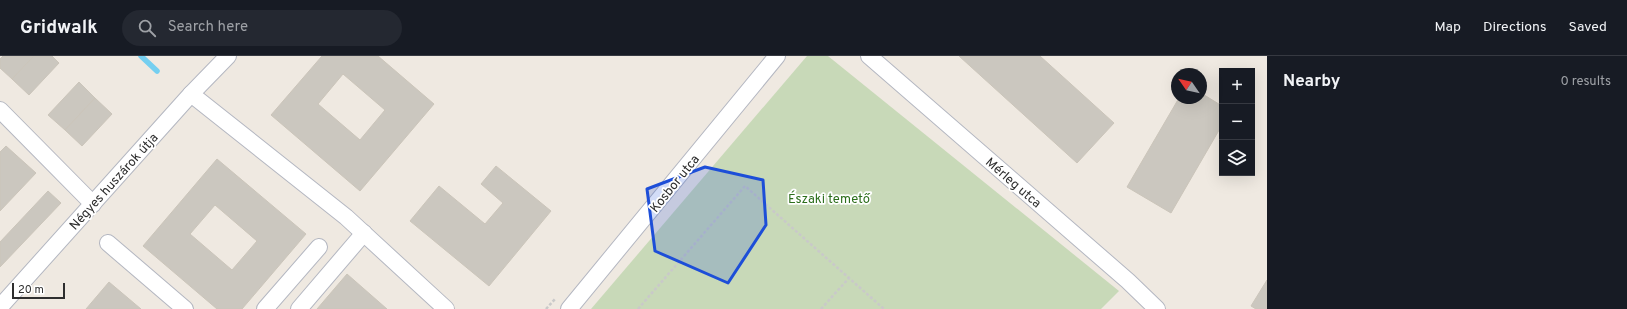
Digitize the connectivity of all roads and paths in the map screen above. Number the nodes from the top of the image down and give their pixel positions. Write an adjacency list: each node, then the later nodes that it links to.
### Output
1 (228, 56): 4 (street, Négyes huszárok útja)
2 (778, 56): 16 (street, Kosbor utca)
3 (869, 56): 20 (street, Mérleg utca)
4 (190, 94): 6 (street, Négyes huszárok útja); 7 (street)
5 (0, 110): 6 (street)
6 (93, 204): 11 (street, Négyes huszárok útja)
7 (364, 233): 14 (street); 15 (street)
8 (108, 243): 12 (street)
9 (319, 247): 13 (street)
10 (849, 278): 17 (path); 18 (path); 19 (path)
11 (0, 307)
12 (186, 309)
13 (265, 309)
14 (299, 309)
15 (446, 309)
16 (569, 309)
17 (638, 309)
18 (821, 309)
19 (884, 309)
20 (1157, 309)

